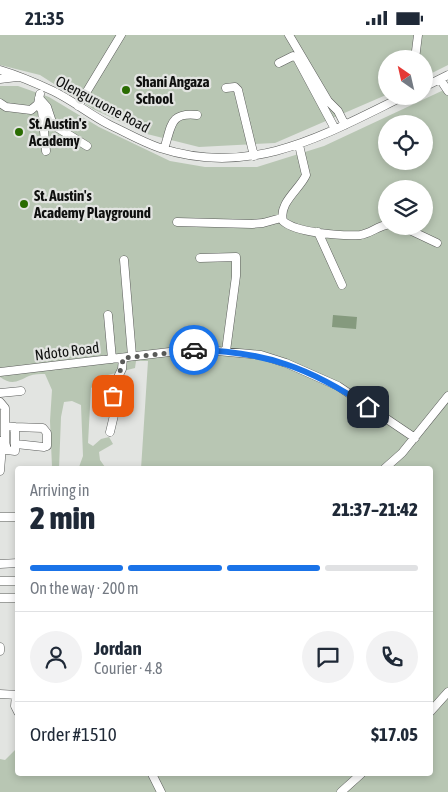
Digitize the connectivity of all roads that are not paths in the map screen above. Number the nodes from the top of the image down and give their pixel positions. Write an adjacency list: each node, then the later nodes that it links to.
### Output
1 (121, 35): 15 (street)
2 (289, 35): 18 (street)
3 (418, 35): 4 (street)
4 (416, 50)
5 (279, 63): 19 (street)
6 (0, 70): 7 (street, Olenguruone Road)
7 (17, 77): 9 (street, Olenguruone Road); 10 (street, Olenguruone Road)
8 (444, 77): 12 (street)
9 (0, 79)
10 (41, 87): 13 (street); 15 (street, Olenguruone Road)
11 (226, 87): 24 (street)
12 (448, 91)
13 (38, 101): 14 (street); 21 (street); 23 (street)
14 (0, 103)
15 (78, 105): 22 (street, Olenguruone Road)
16 (385, 105): 18 (street, Olenguruone Road)
17 (197, 115): 22 (street)
18 (344, 125): 19 (street, Olenguruone Road)
19 (335, 129): 20 (street, Olenguruone Road)
20 (299, 145): 24 (street, Olenguruone Road); 25 (street)
21 (87, 146)
22 (164, 149): 24 (street, Olenguruone Road)
23 (46, 151)
24 (254, 156)
25 (282, 218): 26 (street); 28 (street)
26 (177, 222)
27 (378, 228): 28 (street)
28 (318, 232): 33 (street)
29 (420, 235): 30 (street)
30 (437, 243)
31 (200, 258): 37 (street)
32 (124, 260): 38 (street)
33 (342, 285)
34 (108, 315): 36 (street)
35 (119, 323): 36 (street)
36 (109, 324): 40 (street)
37 (226, 351): 38 (street, Ndoto Road); 49 (street, Ndoto Road)
38 (132, 357): 39 (street, Ndoto Road)
39 (123, 358): 40 (street, Ndoto Road); 48 (street)
40 (112, 359): 41 (street, Ndoto Road)
41 (0, 372)
42 (21, 391): 43 (street)
43 (0, 393)
44 (447, 401): 49 (street)
45 (0, 402): 46 (street)
46 (5, 427): 47 (street); 50 (street)
47 (15, 427): 51 (street); 51 (street)
48 (110, 432)
49 (414, 438): 53 (street)
50 (2, 442): 52 (street); 54 (street)
51 (16, 444): 52 (street)
52 (10, 452): 54 (street)
53 (387, 466)
54 (0, 469)
55 (0, 517): 56 (street)
56 (15, 517)
57 (0, 563): 58 (street)
58 (15, 563)
59 (0, 581): 60 (street)
60 (15, 581)
61 (0, 598): 62 (street)
62 (15, 598)
63 (0, 647): 64 (street)
64 (0, 651)
65 (448, 692): 68 (street)
66 (0, 694): 67 (street)
67 (15, 695)
68 (433, 709)
69 (153, 776): 71 (street)
70 (360, 776): 72 (street)
71 (161, 792)
72 (340, 792)

